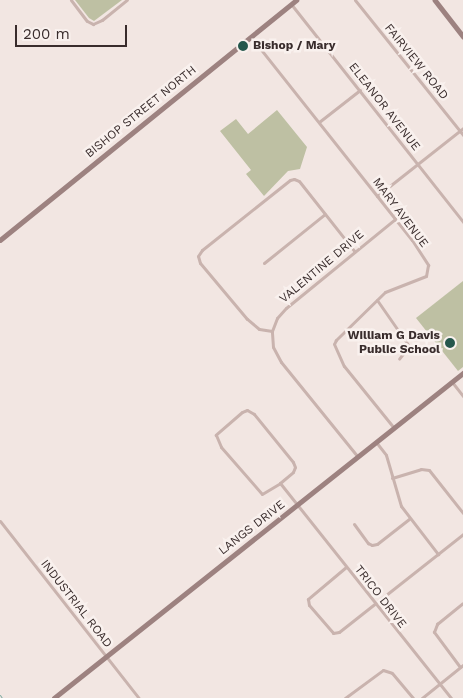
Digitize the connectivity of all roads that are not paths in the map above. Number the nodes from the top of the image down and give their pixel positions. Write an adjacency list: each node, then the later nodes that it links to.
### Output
1 (71, 0): 2 (street)
2 (127, 0)
3 (355, 0): 10 (street, FAIRVIEW ROAD)
4 (435, 0): 7 (street)
5 (293, 2): 6 (street, BISHOP STREET NORTH); 8 (street, ELEANOR AVENUE)
6 (250, 36): 9 (street, MARY AVENUE); 17 (street, BISHOP STREET NORTH)
7 (463, 36)
8 (360, 90): 9 (street); 12 (street, ELEANOR AVENUE)
9 (319, 122): 13 (street, MARY AVENUE)
10 (461, 130): 11 (street, FAIRVIEW ROAD); 12 (street)
11 (463, 135)
12 (418, 164): 13 (street); 16 (street, ELEANOR AVENUE)
13 (377, 196): 15 (street, MARY AVENUE)
14 (325, 214): 18 (street); 19 (street); 21 (street)
15 (395, 219): 18 (street, VALENTINE DRIVE); 20 (street, MARY AVENUE)
16 (463, 222)
17 (0, 240)
18 (355, 252): 21 (street, VALENTINE DRIVE)
19 (264, 264)
20 (377, 300): 22 (street); 26 (street, MARY AVENUE)
21 (272, 331): 28 (street)
22 (399, 359)
23 (463, 374): 24 (street, LANGS DRIVE)
24 (452, 382): 25 (street); 26 (street, LANGS DRIVE)
25 (463, 396)
26 (394, 428): 27 (street, LANGS DRIVE)
27 (376, 442): 28 (street, LANGS DRIVE); 29 (street)
28 (358, 457): 31 (street, LANGS DRIVE)
29 (392, 478): 32 (street); 33 (street)
30 (280, 483): 30 (street); 31 (street, TRICO DRIVE)
31 (297, 505): 38 (street, TRICO DRIVE); 41 (street, LANGS DRIVE)
32 (463, 513)
33 (409, 519): 35 (street); 37 (street)
34 (0, 521): 41 (street, INDUSTRIAL ROAD)
35 (354, 524)
36 (463, 534): 37 (street)
37 (438, 554): 40 (street)
38 (346, 567): 40 (street, TRICO DRIVE); 40 (street)
39 (463, 603): 42 (street)
40 (375, 604): 43 (street, TRICO DRIVE)
41 (106, 656): 44 (street, LANGS DRIVE); 45 (street, INDUSTRIAL ROAD)
42 (462, 666): 43 (street)
43 (439, 685): 48 (street); 49 (street, TRICO DRIVE)
44 (54, 698)
45 (139, 698)
46 (345, 698): 47 (street)
47 (413, 698)
48 (422, 698)
49 (451, 698)

